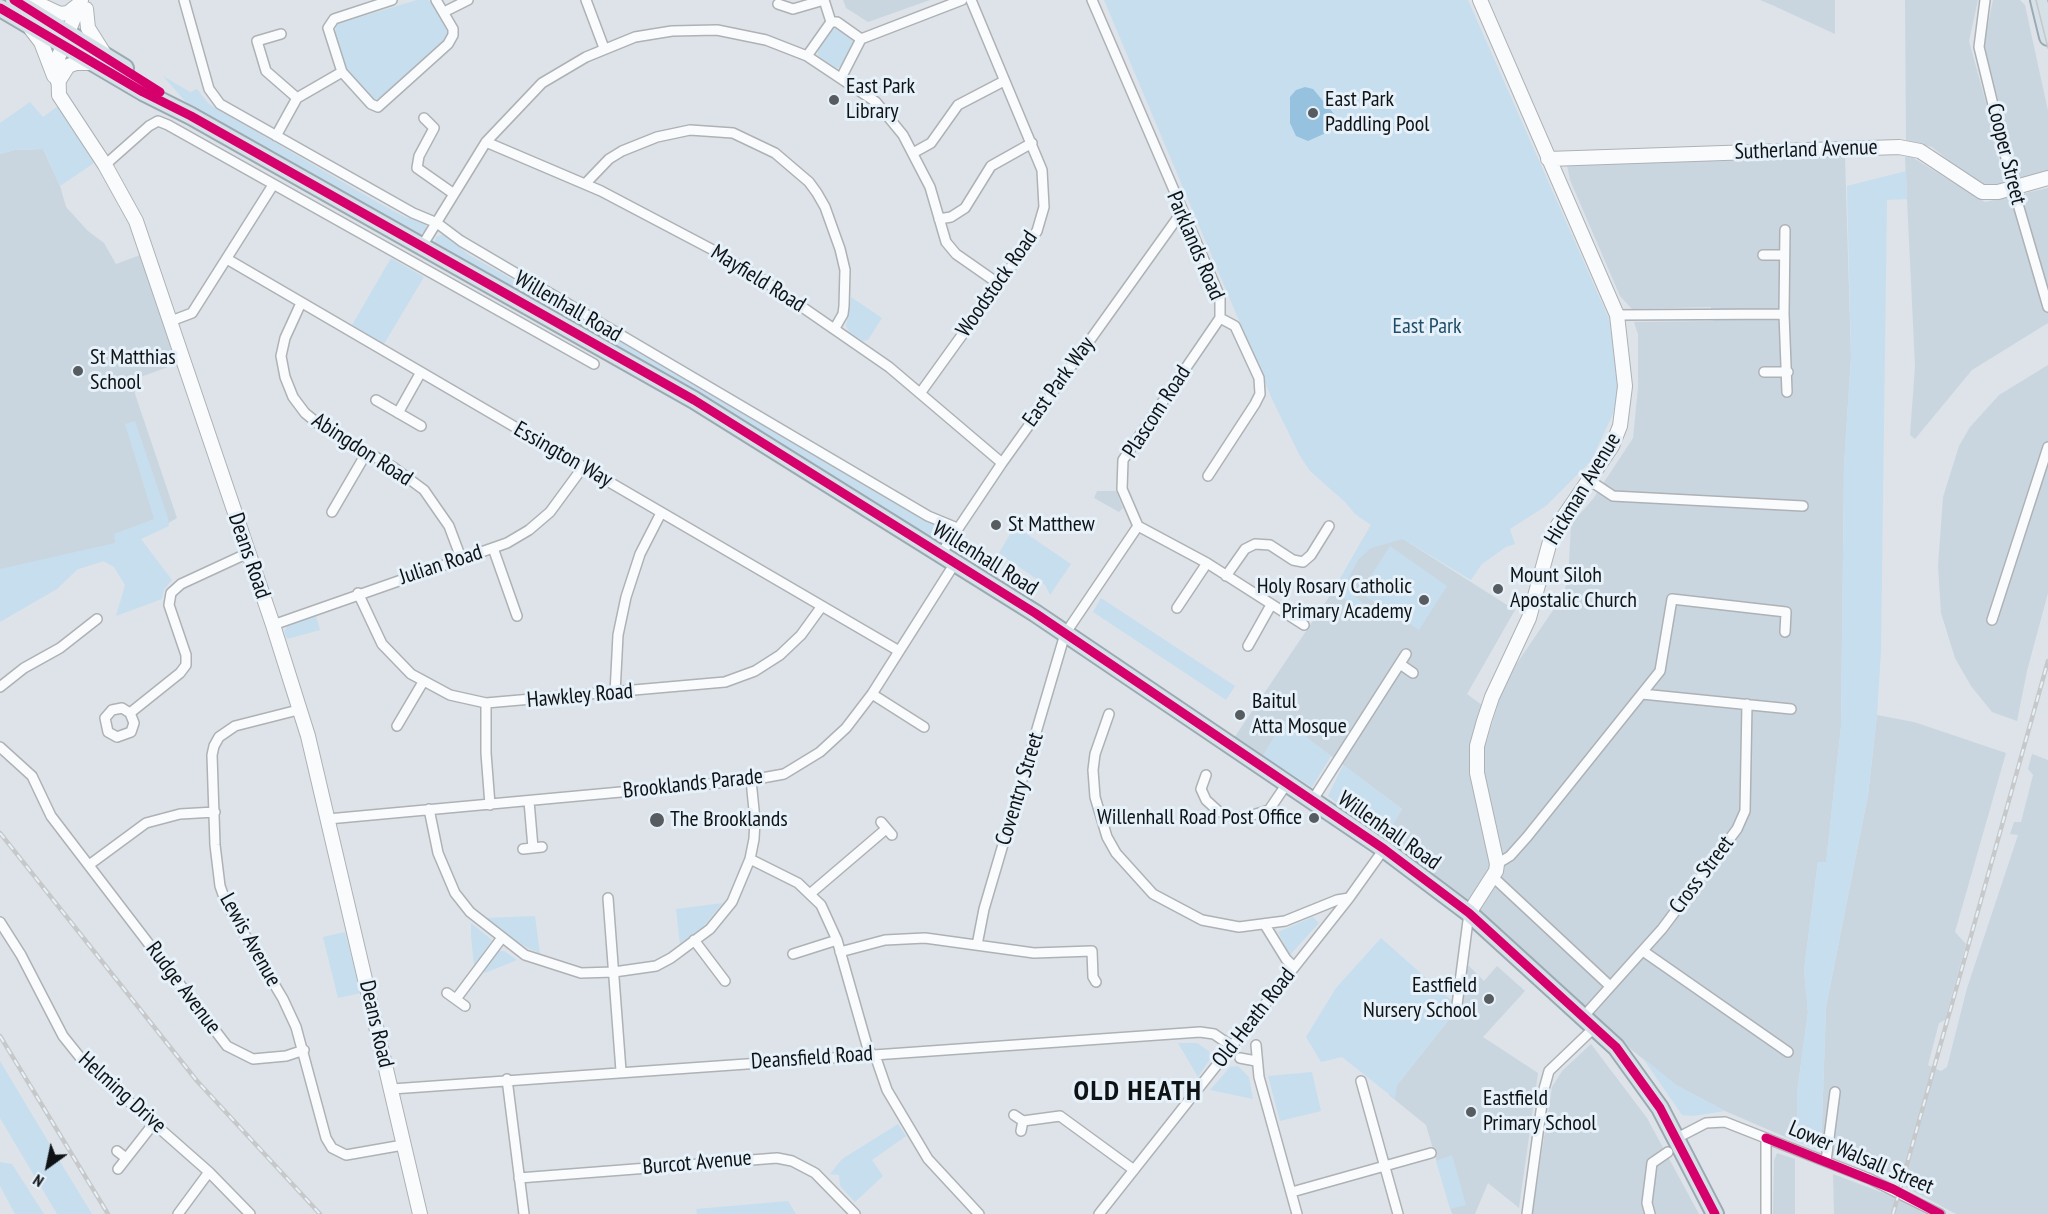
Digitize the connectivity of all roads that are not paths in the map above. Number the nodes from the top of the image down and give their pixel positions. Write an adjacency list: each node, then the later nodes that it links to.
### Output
1 (14, 0): 24 (highway, Willenhall Road)
2 (30, 0): 15 (street)
3 (184, 0): 36 (street, Willenhall Road)
4 (392, 0): 28 (street)
5 (436, 0): 18 (street)
6 (468, 0): 18 (street)
7 (586, 0): 25 (street)
8 (824, 0): 16 (street); 19 (street)
9 (962, 0): 23 (street)
10 (971, 0): 30 (street, Woodstock Road)
11 (1092, 0): 47 (street, Parklands Road)
12 (1480, 0): 40 (street, Hickman Avenue)
13 (1985, 0): 45 (street, Cooper Street)
14 (2039, 0): 22 (highway)
15 (84, 3): 24 (street, Deans Road); 27 (street)
16 (778, 4)
17 (0, 8): 20 (highway, Willenhall Road)
18 (444, 12): 28 (street)
19 (831, 22): 23 (street); 26 (street)
20 (27, 24): 24 (highway, Willenhall Road); 31 (street)
21 (281, 34): 32 (street)
22 (2048, 37)
23 (861, 39): 29 (street)
24 (66, 40): 27 (highway, Willenhall Road); 31 (street, Deans Road)
25 (604, 48): 26 (street); 37 (street)
26 (807, 56): 29 (street)
27 (100, 59): 31 (street); 51 (highway, Willenhall Road)
28 (342, 72): 32 (street)
29 (842, 76): 39 (street)
30 (1004, 81): 38 (street, Woodstock Road); 39 (street)
31 (57, 84): 41 (street, Deans Road)
32 (297, 98): 36 (street)
33 (424, 118): 35 (street)
34 (441, 120): 35 (street)
35 (434, 128): 46 (street)
36 (276, 136): 49 (street, Willenhall Road)
37 (486, 142): 43 (street, Mayfield Road); 46 (street)
38 (1032, 143): 48 (street); 55 (street, Woodstock Road)
39 (913, 153): 48 (street)
40 (1548, 159): 45 (street, Sutherland Avenue); 59 (street, Hickman Avenue)
41 (105, 165): 44 (street, Willenhall Road); 61 (street, Deans Road)
42 (2048, 178): 45 (street, Sutherland Avenue)
43 (585, 184): 62 (street, Mayfield Road); 62 (street)
44 (273, 185): 54 (street); 64 (street, Willenhall Road)
45 (2013, 187): 57 (street, Cooper Street)
46 (454, 194): 49 (street)
47 (1181, 213): 60 (street, Parklands Road); 76 (street, East Park Way)
48 (939, 219): 55 (street)
49 (437, 223): 51 (street); 85 (street, Willenhall Road)
50 (1785, 230): 53 (street)
51 (422, 246): 63 (highway, Willenhall Road)
52 (1763, 255): 53 (street)
53 (1784, 255): 58 (street)
54 (227, 260): 56 (street, Essington Way); 61 (street)
55 (999, 284): 69 (street, Woodstock Road)
56 (301, 303): 66 (street, Essington Way); 75 (street, Abingdon Road)
57 (2048, 307)
58 (1784, 314): 59 (street); 68 (street)
59 (1617, 315): 79 (street, Hickman Avenue)
60 (1220, 318): 78 (street, Parklands Road); 83 (street, Plascom Road)
61 (171, 321): 87 (street, Deans Road)
62 (835, 328): 69 (street, Mayfield Road)
63 (575, 333): 64 (street); 88 (highway, Willenhall Road)
64 (567, 349): 65 (street, Willenhall Road)
65 (594, 364)
66 (421, 372): 72 (street); 77 (street, Essington Way)
67 (1764, 372): 68 (street)
68 (1788, 372): 70 (street)
69 (921, 392): 76 (street, Mayfield Road)
70 (1787, 392)
71 (376, 400): 72 (street)
72 (398, 413): 73 (street)
73 (421, 426)
74 (2048, 447): 100 (street)
75 (367, 452): 81 (street); 89 (street, Abingdon Road)
76 (1002, 463): 85 (street, East Park Way)
77 (582, 467): 82 (street, Essington Way); 86 (street, Julian Road)
78 (1208, 476)
79 (1588, 480): 80 (street); 139 (street, Hickman Avenue)
80 (1803, 506)
81 (332, 512)
82 (662, 513): 95 (street, Essington Way); 113 (street)
83 (1138, 526): 91 (street); 105 (street)
84 (1329, 526): 92 (street)
85 (957, 528): 88 (street, East Park Way)
86 (493, 548): 89 (street, Julian Road); 97 (street)
87 (248, 554): 101 (street, Deans Road); 120 (street)
88 (941, 554): 90 (highway, Willenhall Road)
89 (461, 558): 93 (street, Julian Road)
90 (956, 563): 105 (highway, Willenhall Road); 107 (street, Brooklands Parade)
91 (1207, 563): 92 (street); 96 (street)
92 (1226, 576): 94 (street)
93 (358, 593): 101 (street, Julian Road); 111 (street, Hawkley Road)
94 (1271, 605): 102 (street); 106 (street)
95 (822, 606): 107 (street, Essington Way); 113 (street, Hawkley Road)
96 (1178, 608)
97 (517, 616)
98 (97, 619): 103 (street)
99 (78, 620): 103 (street)
100 (1992, 620)
101 (273, 625): 118 (street, Deans Road)
102 (1304, 625)
103 (84, 629): 112 (street)
104 (1785, 632): 115 (street)
105 (1065, 634): 127 (highway, Willenhall Road); 149 (street, Coventry Street)
106 (1248, 646)
107 (899, 651): 114 (street, Brooklands Parade)
108 (1406, 654): 109 (street)
109 (1400, 664): 110 (street); 129 (street)
110 (1413, 674)
111 (423, 682): 116 (street, Hawkley Road); 122 (street)
112 (0, 687)
113 (615, 693): 116 (street, Hawkley Road)
114 (872, 694): 123 (street); 126 (street, Brooklands Parade)
115 (1642, 694): 117 (street); 139 (street)
116 (486, 703): 130 (street)
117 (1748, 704): 119 (street); 150 (street, Cross Street)
118 (298, 710): 132 (street, Lewis Avenue); 133 (street, Deans Road)
119 (1791, 710)
120 (130, 713)
121 (1109, 714): 145 (street)
122 (397, 726)
123 (924, 727)
124 (0, 747): 138 (street, Rudge Avenue)
125 (1206, 775): 127 (street)
126 (751, 780): 128 (street, Brooklands Parade); 137 (street)
127 (1286, 785): 129 (highway, Willenhall Road)
128 (529, 801): 130 (street, Brooklands Parade); 135 (street)
129 (1312, 801): 136 (highway, Willenhall Road)
130 (490, 805): 131 (street, Brooklands Parade)
131 (429, 809): 133 (street, Brooklands Parade); 146 (street)
132 (215, 812): 138 (street); 165 (street, Lewis Avenue)
133 (328, 819): 173 (street, Deans Road)
134 (886, 829): 140 (street)
135 (523, 849)
136 (1384, 849): 142 (street, Old Heath Road); 143 (highway, Willenhall Road)
137 (750, 859): 140 (street); 147 (street)
138 (89, 865): 165 (street, Rudge Avenue)
139 (1494, 870): 143 (street); 157 (street)
140 (811, 893): 148 (street)
141 (608, 898): 154 (street)
142 (1349, 898): 145 (street); 153 (street, Old Heath Road)
143 (1469, 913): 160 (street); 162 (highway, Willenhall Road)
144 (0, 922): 176 (street, Helming Drive)
145 (1265, 925): 153 (street)
146 (501, 939): 154 (street); 159 (street)
147 (694, 940): 154 (street); 155 (street)
148 (837, 940): 151 (street); 152 (street)
149 (977, 945): 151 (street); 156 (street)
150 (1643, 951): 157 (street, Cross Street); 166 (street)
151 (840, 952): 167 (street)
152 (793, 954)
153 (1294, 967): 163 (street, Old Heath Road)
154 (614, 972): 170 (street)
155 (725, 981)
156 (1096, 982)
157 (1610, 986): 162 (street, Cross Street)
158 (447, 993): 159 (street)
159 (456, 999): 161 (street)
160 (1457, 1005)
161 (465, 1006)
162 (1589, 1022): 179 (highway, Willenhall Road); 199 (street, Cross Street)
163 (1230, 1045): 167 (street, Deansfield Road); 186 (street, Old Heath Road)
164 (1256, 1045): 169 (street)
165 (304, 1050): 178 (street, Lewis Avenue)
166 (1788, 1052)
167 (871, 1054): 170 (street, Deansfield Road); 195 (street)
168 (1240, 1058): 169 (street)
169 (1256, 1061): 189 (street)
170 (621, 1071): 171 (street, Deansfield Road)
171 (507, 1079): 173 (street, Deansfield Road); 188 (street)
172 (1361, 1081): 184 (street)
173 (392, 1089): 178 (street, Deans Road)
174 (1835, 1092): 183 (street)
175 (1014, 1114): 186 (street)
176 (154, 1123): 182 (street); 187 (street, Helming Drive)
177 (1766, 1138): 179 (street, Lower Walsall Street); 183 (street, Lower Walsall Street); 202 (street)
178 (403, 1145): 192 (street, Deans Road)
179 (1673, 1145): 200 (street); 201 (highway, Willenhall Road)
180 (117, 1151): 182 (street)
181 (1431, 1153): 184 (street)
182 (126, 1158): 185 (street)
183 (1826, 1161): 203 (street, Lower Walsall Street)
184 (1383, 1165): 189 (street); 198 (street)
185 (118, 1168)
186 (1134, 1170): 196 (street, Old Heath Road)
187 (209, 1172): 190 (street); 191 (street, Helming Drive)
188 (519, 1178): 193 (street); 194 (street, Burcot Avenue)
189 (1292, 1192): 197 (street)
190 (178, 1214)
191 (250, 1214)
192 (420, 1214)
193 (524, 1214)
194 (855, 1214)
195 (979, 1214)
196 (1100, 1214)
197 (1297, 1214)
198 (1398, 1214)
199 (1527, 1214)
200 (1650, 1214)
201 (1715, 1214)
202 (1766, 1214)
203 (1940, 1214)

